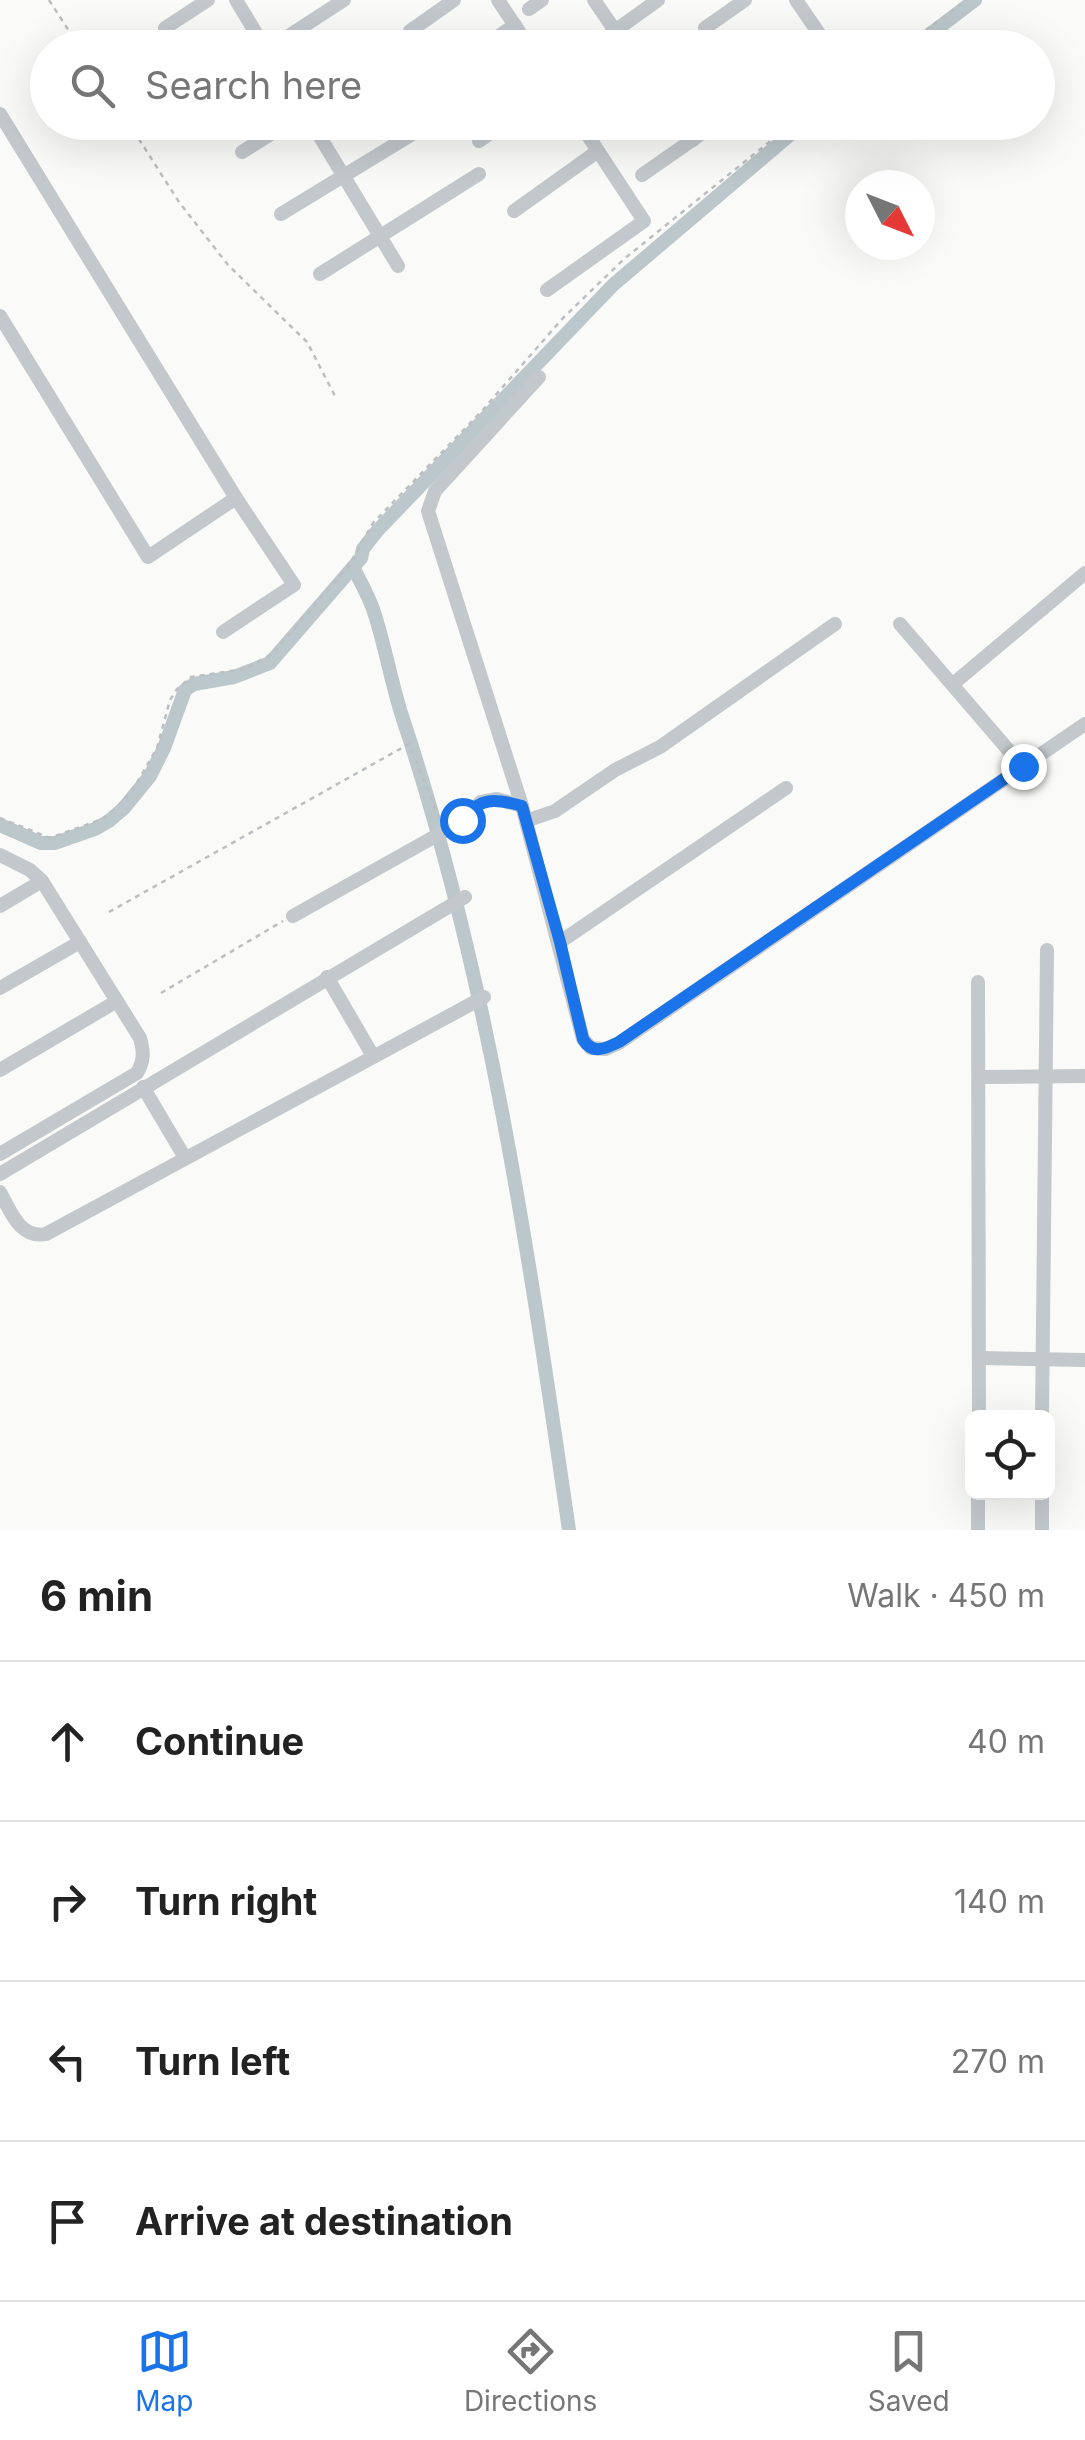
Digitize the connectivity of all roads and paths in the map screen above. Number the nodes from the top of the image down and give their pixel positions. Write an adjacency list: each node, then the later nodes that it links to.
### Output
1 (49, 0): 17 (path)
2 (208, 0): 15 (street)
3 (236, 0): 18 (street)
4 (344, 0): 19 (street)
5 (454, 0): 20 (street)
6 (498, 0): 14 (street)
7 (542, 0): 13 (street)
8 (594, 0): 23 (street)
9 (658, 0): 23 (street)
10 (745, 0): 16 (street)
11 (796, 0): 24 (street)
12 (967, 0): 25 (path)
13 (529, 9)
14 (515, 25): 21 (street); 22 (street)
15 (165, 28)
16 (705, 28)
17 (68, 30)
18 (255, 30)
19 (296, 30)
20 (421, 30)
21 (507, 30)
22 (518, 30)
23 (615, 30)
24 (817, 30)
25 (926, 30)
26 (0, 114): 50 (street)
27 (139, 140): 49 (path)
28 (261, 140): 37 (street)
29 (321, 140): 40 (street)
30 (402, 140): 40 (street)
31 (482, 140): 35 (street)
32 (591, 140): 36 (street)
33 (692, 140): 39 (street)
34 (772, 140): 60 (path)
35 (479, 142)
36 (598, 151): 41 (street); 46 (street)
37 (242, 152)
38 (480, 174): 43 (street)
39 (642, 175)
40 (343, 176): 42 (street); 43 (street)
41 (514, 212)
42 (281, 214)
43 (380, 237): 44 (street); 45 (street)
44 (398, 266)
45 (320, 274)
46 (547, 290)
47 (0, 316): 50 (street)
48 (539, 377): 59 (street)
49 (335, 396)
50 (236, 498): 54 (street)
51 (1085, 573): 55 (street)
52 (835, 624): 59 (street)
53 (900, 624): 55 (street)
54 (223, 632)
55 (953, 684): 57 (street)
56 (1085, 724): 57 (street)
57 (1023, 766): 69 (street)
58 (786, 788): 69 (street)
59 (524, 813): 61 (street); 69 (street)
60 (0, 818)
61 (445, 830): 66 (path); 67 (street)
62 (0, 855): 63 (street)
63 (42, 882): 65 (street); 68 (street)
64 (464, 897): 71 (street)
65 (0, 906)
66 (109, 912)
67 (293, 916): 74 (path)
68 (80, 942): 73 (street); 76 (street)
69 (560, 942)
70 (1047, 950): 81 (street)
71 (327, 976): 77 (street); 82 (street)
72 (978, 982): 80 (street)
73 (0, 988)
74 (161, 993)
75 (484, 997): 77 (street)
76 (117, 1000): 78 (street); 83 (street)
77 (373, 1056): 84 (street)
78 (0, 1070)
79 (1085, 1076): 81 (street)
80 (980, 1077): 81 (street); 89 (street)
81 (1047, 1077): 90 (street)
82 (143, 1087): 84 (street); 85 (street)
83 (0, 1154)
84 (184, 1156): 87 (street)
85 (0, 1174)
86 (0, 1192): 87 (street)
87 (15, 1220): 88 (street)
88 (0, 1228)
89 (980, 1358): 90 (street); 92 (street)
90 (1042, 1360): 91 (street); 93 (street)
91 (1085, 1360)
92 (979, 1410)
93 (1042, 1410)
94 (978, 1500): 96 (street)
95 (1042, 1500): 97 (street)
96 (978, 1530)
97 (1042, 1530)

